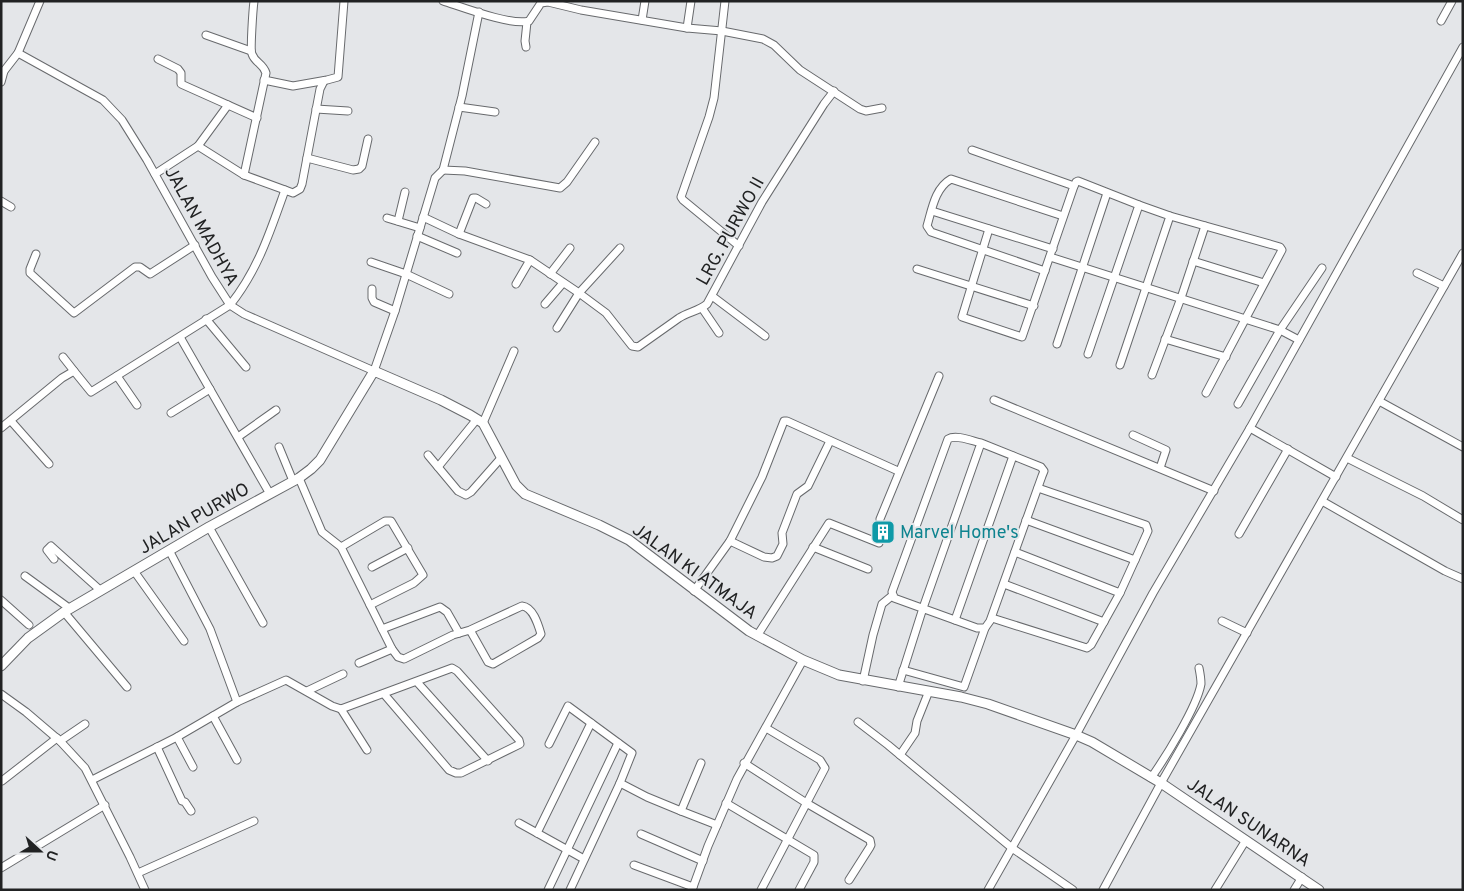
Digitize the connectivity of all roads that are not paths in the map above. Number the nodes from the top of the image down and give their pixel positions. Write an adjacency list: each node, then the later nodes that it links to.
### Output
1 (40, 1): 19 (street)
2 (254, 1): 18 (street)
3 (344, 1): 23 (street)
4 (443, 1): 9 (street)
5 (645, 1): 10 (street)
6 (691, 1): 13 (street)
7 (726, 1): 14 (street)
8 (1452, 1): 11 (street)
9 (479, 12): 12 (street); 27 (street)
10 (642, 20): 12 (street); 13 (street)
11 (1441, 21)
12 (527, 22): 17 (street)
13 (687, 28): 14 (street)
14 (722, 31): 25 (street); 61 (street)
15 (206, 35): 18 (street)
16 (1463, 46): 100 (street)
17 (526, 47)
18 (251, 52): 22 (street)
19 (18, 53): 21 (street); 39 (street, JALAN MADHYA)
20 (158, 59): 26 (street)
21 (2, 71): 24 (street)
22 (264, 80): 23 (street); 32 (street)
23 (324, 81): 29 (street)
24 (1, 82)
25 (834, 91): 28 (street); 61 (street, LRG. PURWO II)
26 (228, 105): 32 (street); 35 (street)
27 (459, 107): 31 (street); 38 (street)
28 (882, 108)
29 (316, 109): 30 (street); 37 (street)
30 (348, 111)
31 (494, 112)
32 (257, 118): 40 (street)
33 (368, 139): 37 (street)
34 (595, 142): 38 (street)
35 (198, 146): 39 (street); 40 (street)
36 (972, 150): 41 (street)
37 (307, 158): 42 (street)
38 (443, 170): 52 (street)
39 (155, 174): 60 (street, JALAN MADHYA)
40 (244, 175): 42 (street)
41 (1074, 186): 44 (street); 50 (street)
42 (286, 190): 92 (street)
43 (405, 192): 54 (street)
44 (1107, 193): 47 (street); 72 (street)
45 (1, 201): 48 (street)
46 (486, 204): 58 (street)
47 (1140, 205): 51 (street); 79 (street)
48 (11, 207)
49 (932, 210): 50 (street); 57 (street); 64 (street)
50 (1063, 216): 66 (street)
51 (1170, 216): 55 (street); 85 (street)
52 (423, 217): 56 (street); 58 (street, LRG. PURWO II)
53 (387, 218): 54 (street)
54 (398, 221): 56 (street)
55 (1204, 226): 70 (street); 81 (street)
56 (420, 228): 59 (street)
57 (989, 229): 64 (street); 66 (street)
58 (459, 234): 69 (street, LRG. PURWO II)
59 (417, 236): 65 (street); 77 (street)
60 (195, 245): 68 (street); 92 (street, JALAN MADHYA)
61 (738, 246): 89 (street, LRG. PURWO II)
62 (570, 248): 78 (street)
63 (620, 248): 87 (street)
64 (982, 249): 75 (street); 84 (street)
65 (457, 253)
66 (1052, 253): 72 (street); 75 (street)
67 (1463, 253): 83 (street)
68 (36, 254)
69 (530, 260): 78 (street, LRG. PURWO II); 82 (street)
70 (1193, 261): 81 (street); 90 (street)
71 (371, 262): 77 (street)
72 (1083, 267): 79 (street); 104 (street)
73 (1322, 268): 100 (street)
74 (917, 269): 84 (street)
75 (1045, 272): 93 (street)
76 (1417, 273): 83 (street)
77 (406, 274): 88 (street); 95 (street)
78 (550, 274): 80 (street, LRG. PURWO II)
79 (1114, 277): 85 (street); 106 (street)
80 (563, 283): 87 (street, LRG. PURWO II); 91 (street)
81 (1264, 283): 97 (street)
82 (516, 284)
83 (1438, 284): 119 (street)
84 (971, 286): 93 (street); 93 (street)
85 (1146, 287): 90 (street); 109 (street)
86 (372, 290): 95 (street)
87 (579, 293): 94 (street, LRG. PURWO II); 98 (street)
88 (448, 294)
89 (712, 296): 94 (street, LRG. PURWO II); 101 (street)
90 (1181, 298): 97 (street); 103 (street)
91 (544, 304)
92 (230, 305): 96 (street); 112 (street, JALAN MADHYA)
93 (1034, 306)
94 (702, 308): 99 (street)
95 (395, 311): 112 (street)
96 (206, 319): 102 (street); 110 (street)
97 (1245, 319): 100 (street); 108 (street)
98 (557, 328)
99 (719, 333)
100 (1289, 334): 120 (street); 127 (street)
101 (765, 336)
102 (180, 337): 114 (street); 116 (street)
103 (1165, 339): 108 (street); 113 (street)
104 (1057, 344)
105 (514, 351): 125 (street)
106 (1088, 354)
107 (63, 357): 111 (street)
108 (1226, 357): 117 (street)
109 (1120, 365)
110 (246, 367)
111 (74, 371): 114 (street); 124 (street)
112 (374, 372): 125 (street); 144 (street, JALAN PURWO)
113 (1152, 375)
114 (116, 376): 121 (street)
115 (938, 376): 142 (street)
116 (210, 389): 123 (street); 129 (street)
117 (1206, 393)
118 (994, 400): 141 (street)
119 (1379, 401): 133 (street); 138 (street)
120 (1238, 404)
121 (137, 405)
122 (276, 410): 129 (street)
123 (171, 413)
124 (11, 421): 126 (street); 139 (street)
125 (480, 421): 137 (street, JALAN KI ATMAJA); 140 (street)
126 (1, 428)
127 (1250, 428): 134 (street); 146 (street)
128 (1133, 435): 141 (street)
129 (238, 438): 147 (street)
130 (830, 441): 142 (street); 154 (street); 154 (street)
131 (982, 444): 136 (street); 172 (street); 175 (street)
132 (279, 447): 144 (street)
133 (1463, 447)
134 (1288, 449): 143 (street); 153 (street)
135 (428, 454): 140 (street)
136 (1013, 456): 145 (street); 178 (street)
137 (501, 458): 140 (street); 170 (street, JALAN KI ATMAJA)
138 (1347, 458): 143 (street); 151 (street)
139 (49, 464)
140 (438, 467)
141 (1160, 468): 146 (street)
142 (898, 471): 149 (street)
143 (1333, 476): 148 (street)
144 (296, 480): 147 (street, JALAN PURWO); 156 (street)
145 (1038, 488): 150 (street); 162 (street)
146 (1214, 491): 212 (street)
147 (270, 494): 152 (street, JALAN PURWO)
148 (1322, 501): 167 (street); 186 (street)
149 (880, 519)
150 (1026, 520): 160 (street); 162 (street)
151 (1463, 520)
152 (209, 527): 159 (street, JALAN PURWO); 180 (street)
153 (1239, 534)
154 (730, 541): 170 (street)
155 (878, 543): 158 (street, JALAN KI ATMAJA)
156 (341, 547): 157 (street); 174 (street)
157 (408, 548): 163 (street); 174 (street)
158 (813, 548): 164 (street); 188 (street, JALAN KI ATMAJA)
159 (170, 550): 165 (street, JALAN PURWO); 205 (street)
160 (1015, 552): 168 (street); 171 (street)
161 (54, 559): 169 (street)
162 (1135, 560): 171 (street)
163 (372, 567)
164 (868, 569)
165 (134, 571): 169 (street, JALAN PURWO); 189 (street)
166 (26, 576): 176 (street)
167 (1463, 579)
168 (1004, 584): 177 (street); 181 (street)
169 (100, 590): 176 (street, JALAN PURWO)
170 (694, 591): 188 (street, JALAN KI ATMAJA)
171 (1120, 593): 181 (street)
172 (892, 595): 175 (street); 197 (street)
173 (1, 600): 182 (street)
174 (370, 605): 184 (street)
175 (923, 608): 178 (street); 195 (street)
176 (67, 610): 193 (street, JALAN PURWO); 199 (street)
177 (992, 618): 181 (street); 183 (street)
178 (955, 620): 183 (street)
179 (1222, 621): 186 (street)
180 (263, 622)
181 (1104, 622)
182 (29, 625)
183 (985, 628): 195 (street)
184 (382, 629): 187 (street); 190 (street)
185 (470, 630): 185 (street); 187 (street)
186 (1245, 632): 227 (street)
187 (459, 633): 190 (street)
188 (757, 636): 191 (street, JALAN KI ATMAJA)
189 (184, 641)
190 (392, 649): 192 (street)
191 (803, 660): 197 (street, JALAN KI ATMAJA); 211 (street)
192 (358, 663)
193 (1, 666)
194 (1199, 668): 227 (street)
195 (903, 670): 200 (street)
196 (343, 674): 202 (street)
197 (863, 681): 200 (street, JALAN KI ATMAJA)
198 (417, 682): 204 (street); 221 (street); 221 (street)
199 (127, 687)
200 (898, 687): 201 (street, JALAN KI ATMAJA)
201 (928, 691): 212 (street, JALAN KI ATMAJA); 219 (street)
202 (307, 692): 205 (street); 206 (street)
203 (1, 694): 214 (street)
204 (384, 694): 206 (street); 221 (street)
205 (237, 702): 207 (street)
206 (341, 709): 218 (street)
207 (213, 716): 213 (street); 220 (street)
208 (858, 722): 219 (street)
209 (591, 723): 215 (street); 216 (street); 237 (street)
210 (85, 724): 214 (street)
211 (766, 728): 223 (street); 230 (street)
212 (1076, 734): 227 (street, JALAN KI ATMAJA); 241 (street)
213 (177, 737): 217 (street); 224 (street)
214 (58, 740): 225 (street); 226 (street)
215 (618, 743): 228 (street); 242 (street)
216 (549, 744)
217 (157, 747): 225 (street); 232 (street)
218 (366, 750)
219 (900, 755): 241 (street)
220 (237, 760)
221 (488, 760)
222 (701, 763): 233 (street)
223 (744, 763): 229 (street); 230 (street)
224 (193, 767)
225 (92, 780): 231 (street)
226 (2, 781)
227 (1157, 781): 240 (street, JALAN SUNARNA); 258 (street)
228 (620, 783): 233 (street); 243 (street)
229 (726, 803): 236 (street); 239 (street)
230 (808, 804): 239 (street); 249 (street)
231 (105, 805): 246 (street); 247 (street)
232 (191, 811)
233 (681, 811): 236 (street)
234 (254, 821): 247 (street)
235 (519, 823): 237 (street)
236 (717, 825): 244 (street)
237 (537, 833): 242 (street)
238 (641, 834): 244 (street)
239 (787, 839): 254 (street); 255 (street)
240 (1246, 840): 248 (street, JALAN SUNARNA); 259 (street)
241 (1012, 848): 256 (street); 257 (street)
242 (567, 850): 243 (street); 252 (street)
243 (584, 859): 253 (street)
244 (703, 861): 250 (street)
245 (634, 865): 250 (street)
246 (1, 868)
247 (138, 873): 251 (street)
248 (1302, 877): 260 (street); 261 (street, JALAN SUNARNA)
249 (849, 880)
250 (693, 888)
251 (145, 890)
252 (548, 890)
253 (570, 890)
254 (761, 890)
255 (799, 890)
256 (988, 890)
257 (1073, 890)
258 (1103, 890)
259 (1214, 890)
260 (1294, 890)
261 (1319, 890)

